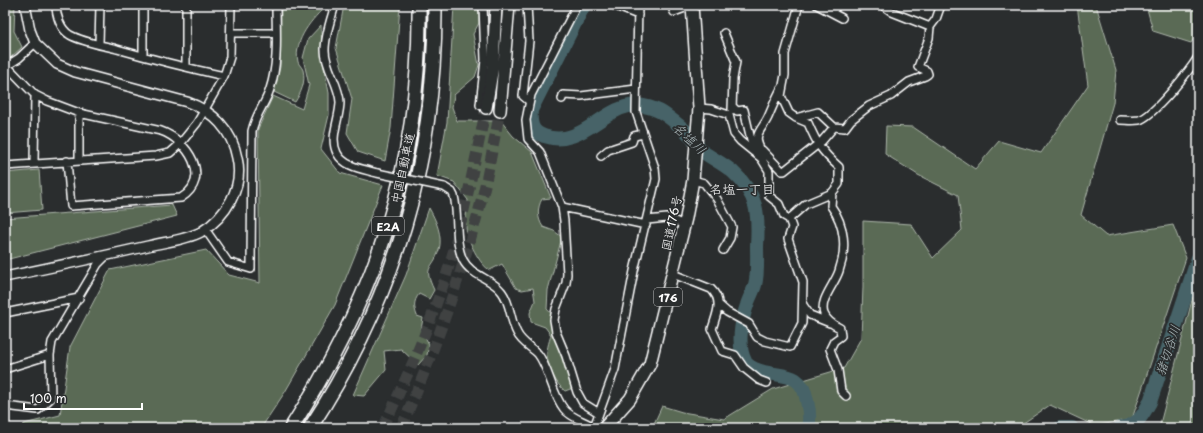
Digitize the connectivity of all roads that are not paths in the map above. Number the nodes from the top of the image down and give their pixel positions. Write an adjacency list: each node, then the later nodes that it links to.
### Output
1 (25, 5): 33 (street)
2 (56, 5): 34 (street)
3 (100, 5): 34 (street)
4 (143, 5): 35 (street)
5 (186, 5): 38 (street)
6 (231, 5): 30 (street)
7 (276, 5): 31 (street)
8 (335, 5): 90 (street, bridge)
9 (414, 5): 39 (highway)
10 (420, 5): 39 (highway, 中国自動車道 / E2A)
11 (435, 5): 65 (highway, 中国自動車道 / E2A)
12 (444, 5): 65 (highway)
13 (483, 5): 46 (street)
14 (496, 5): 46 (highway)
15 (509, 5): 50 (highway)
16 (527, 5): 45 (street)
17 (577, 5): 45 (street)
18 (613, 5): 27 (street)
19 (638, 5): 27 (street)
20 (671, 5): 21 (street)
21 (692, 5): 48 (highway, 国道176号 / 176)
22 (800, 5): 41 (street)
23 (838, 5): 26 (street)
24 (882, 5): 29 (street)
25 (940, 5): 29 (street)
26 (820, 7): 28 (street)
27 (638, 14): 42 (street)
28 (842, 18)
29 (930, 27): 55 (street)
30 (231, 33): 31 (street); 40 (street)
31 (276, 33): 72 (street)
32 (724, 33): 47 (street)
33 (35, 42): 37 (street); 49 (street)
34 (99, 44): 35 (street)
35 (143, 56): 38 (street)
36 (1198, 57): 54 (street)
37 (6, 66): 43 (street)
38 (186, 67): 40 (street)
39 (417, 68): 88 (highway, 中国自動車道 / E2A)
40 (224, 76): 49 (street)
41 (783, 85): 53 (street); 59 (street)
42 (636, 89): 44 (street); 56 (street)
43 (35, 95): 51 (street); 63 (street)
44 (562, 99)
45 (529, 100): 68 (street)
46 (483, 107)
47 (733, 107): 52 (street); 59 (street)
48 (699, 108): 52 (street); 66 (highway, 国道176号 / 176)
49 (204, 110): 57 (street); 72 (street)
50 (500, 111)
51 (80, 113): 57 (street); 61 (street)
52 (729, 116): 69 (street)
53 (796, 118): 55 (street); 58 (street)
54 (1120, 120)
55 (834, 127): 58 (street)
56 (643, 134): 60 (street); 70 (street)
57 (180, 144): 61 (street); 62 (street)
58 (817, 144): 59 (street); 67 (street)
59 (762, 150)
60 (601, 156)
61 (79, 160): 62 (street)
62 (67, 161): 63 (street)
63 (34, 163): 64 (street)
64 (5, 166)
65 (420, 167): 89 (highway, 中国自動車道 / E2A)
66 (693, 180): 71 (highway, 国道176号 / 176); 73 (street)
67 (832, 193): 69 (street); 81 (street)
68 (562, 207): 70 (street); 87 (street)
69 (789, 219): 79 (street)
70 (646, 222): 71 (street); 87 (street)
71 (685, 225): 75 (highway, 国道176号 / 176)
72 (205, 229): 74 (street)
73 (723, 250)
74 (107, 255): 76 (street); 77 (street)
75 (673, 274): 78 (street); 90 (highway, 国道176号 / 176)
76 (5, 277)
77 (79, 298): 80 (street); 82 (street)
78 (719, 305): 79 (street); 84 (street)
79 (803, 305): 81 (street)
80 (5, 313)
81 (830, 322): 85 (street)
82 (50, 355): 83 (street); 86 (street)
83 (5, 369)
84 (767, 383)
85 (846, 396)
86 (5, 406)
87 (599, 413): 90 (street)
88 (291, 428)
89 (310, 428)
90 (598, 428)

